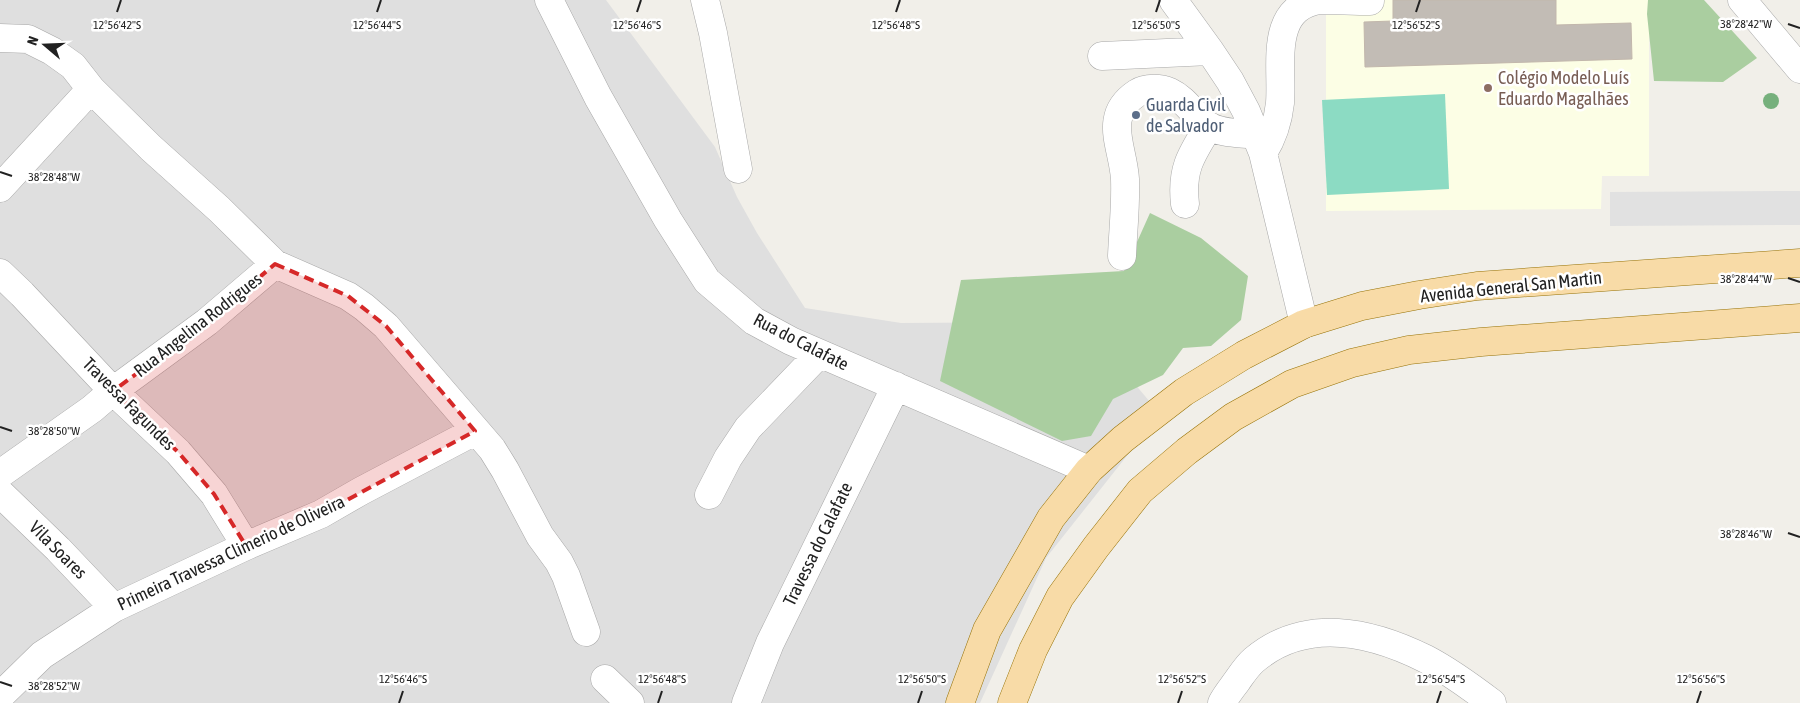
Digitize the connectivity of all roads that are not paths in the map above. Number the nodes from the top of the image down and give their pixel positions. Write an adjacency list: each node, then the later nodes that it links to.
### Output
1 (548, 0): 22 (street, Rua do Calafate)
2 (705, 0): 13 (street)
3 (1173, 0): 7 (street)
4 (1742, 0): 9 (street)
5 (1370, 1): 12 (street)
6 (0, 38): 10 (street)
7 (1210, 51): 8 (street); 12 (street)
8 (1102, 56)
9 (1800, 69)
10 (91, 89): 14 (street); 18 (street)
11 (1209, 126): 12 (street); 15 (street); 16 (street)
12 (1260, 144): 21 (street)
13 (738, 169)
14 (0, 188)
15 (1185, 204)
16 (1122, 256)
17 (1800, 263): 21 (main road, Avenida General San Martin)
18 (275, 264): 24 (street, Rua Angelina Rodrigues); 25 (street)
19 (0, 273): 24 (street, Travessa Fagundes)
20 (1800, 318): 38 (main road)
21 (1304, 324): 26 (main road, Avenida General San Martin)
22 (819, 354): 23 (street, Rua do Calafate); 29 (street)
23 (896, 386): 26 (street, Rua do Calafate); 36 (street, Travessa do Calafate)
24 (113, 391): 27 (street, Rua Angelina Rodrigues); 30 (street, Travessa Fagundes)
25 (475, 431): 30 (street, Primeira Travessa Climerio de Oliveira); 32 (street)
26 (1089, 470): 37 (main road, Avenida General San Martin)
27 (0, 474)
28 (0, 493): 31 (street, Vila Soares)
29 (709, 495)
30 (246, 546): 31 (street, Primeira Travessa Climerio de Oliveira)
31 (114, 608): 34 (street, Primeira Travessa Climerio de Oliveira)
32 (586, 632)
33 (605, 679): 35 (street)
34 (0, 696)
35 (630, 703)
36 (746, 703)
37 (960, 703)
38 (1012, 703)
39 (1222, 703): 40 (street)
40 (1492, 703)

